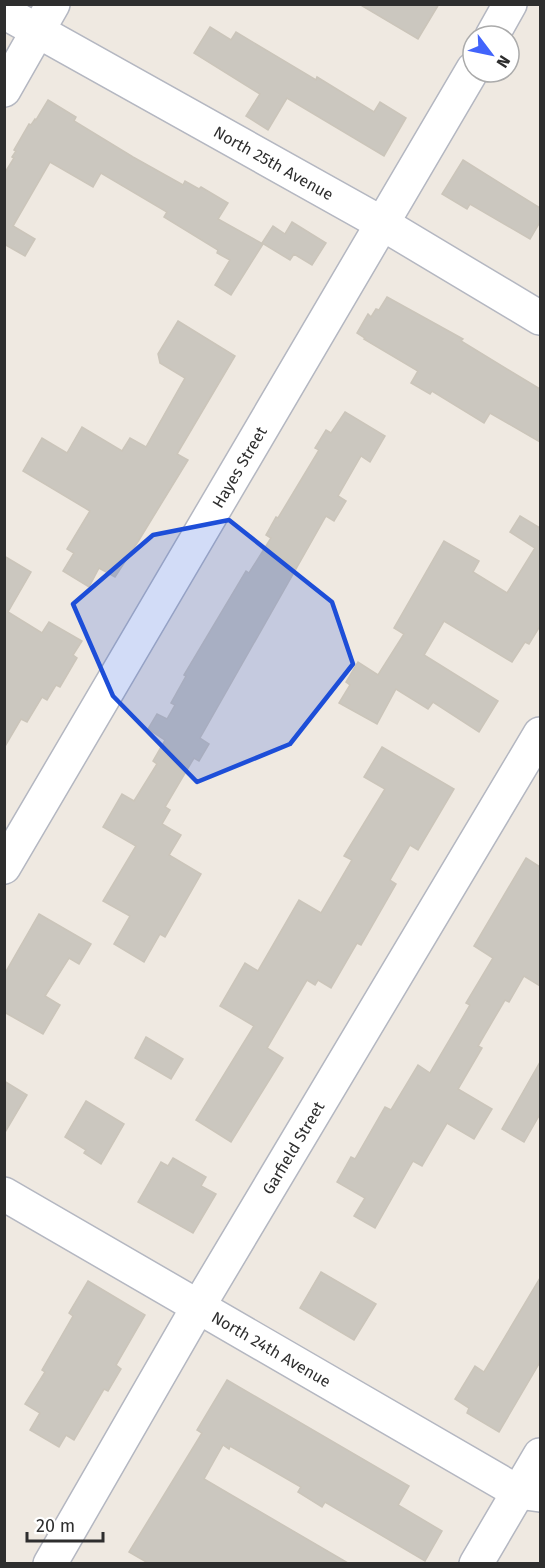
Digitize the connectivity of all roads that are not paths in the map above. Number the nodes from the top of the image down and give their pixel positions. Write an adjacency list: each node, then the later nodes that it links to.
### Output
1 (510, 4): 4 (street)
2 (4, 12): 3 (street, North 25th Avenue)
3 (45, 18): 6 (street); 7 (street, North 25th Avenue)
4 (499, 24)
5 (464, 84): 7 (street, Hayes Street)
6 (4, 90)
7 (383, 224): 8 (street, North 25th Avenue); 10 (street, Hayes Street)
8 (540, 318)
9 (540, 734): 12 (street, Garfield Street)
10 (4, 867)
11 (4, 1194): 12 (street, North 24th Avenue)
12 (198, 1307): 14 (street, North 24th Avenue); 15 (street, Garfield Street)
13 (540, 1455): 14 (street)
14 (529, 1494): 16 (street)
15 (50, 1563)
16 (476, 1563)

